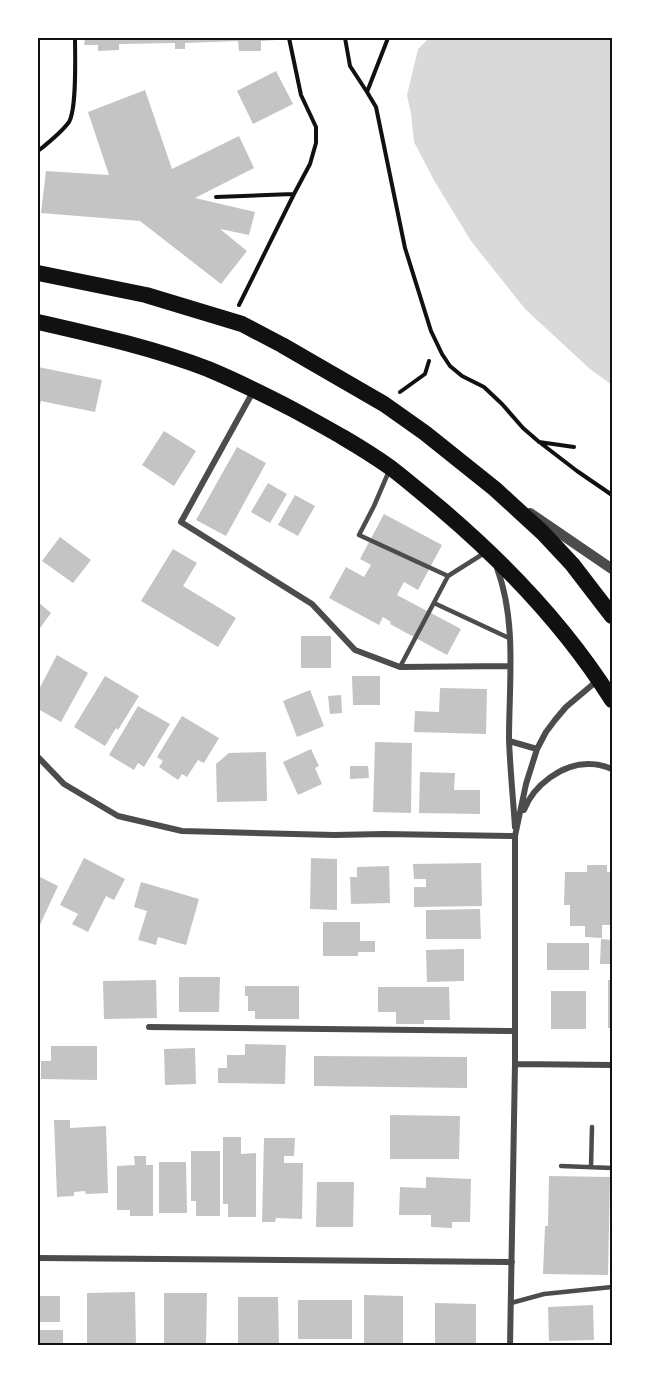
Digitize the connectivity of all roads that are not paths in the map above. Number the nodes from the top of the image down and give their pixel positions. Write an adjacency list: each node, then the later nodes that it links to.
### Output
1 (38, 273): 5 (highway)
2 (38, 322): 3 (highway)
3 (254, 389): 4 (highway); 13 (street)
4 (390, 468): 6 (highway); 8 (lane)
5 (495, 489): 7 (street); 10 (highway)
6 (488, 550): 8 (lane); 11 (street); 14 (highway)
7 (612, 569)
8 (448, 576): 9 (lane)
9 (434, 603): 11 (lane); 13 (lane)
10 (612, 616)
11 (509, 638): 12 (street)
12 (510, 666): 13 (street); 16 (street)
13 (400, 667)
14 (606, 674): 15 (highway); 17 (street)
15 (612, 700)
16 (509, 741): 17 (street); 20 (street)
17 (537, 749): 20 (street)
18 (38, 757): 20 (street)
19 (612, 769): 20 (street)
20 (515, 836): 22 (street)
21 (149, 1028): 22 (street)
22 (515, 1031): 23 (street)
23 (515, 1064): 24 (street); 30 (street)
24 (612, 1065)
25 (592, 1127): 27 (lane)
26 (561, 1166): 27 (lane)
27 (591, 1167): 28 (lane)
28 (612, 1168)
29 (38, 1258): 30 (street)
30 (512, 1262): 32 (street)
31 (612, 1287): 32 (lane)
32 (511, 1303): 33 (street)
33 (510, 1346)

